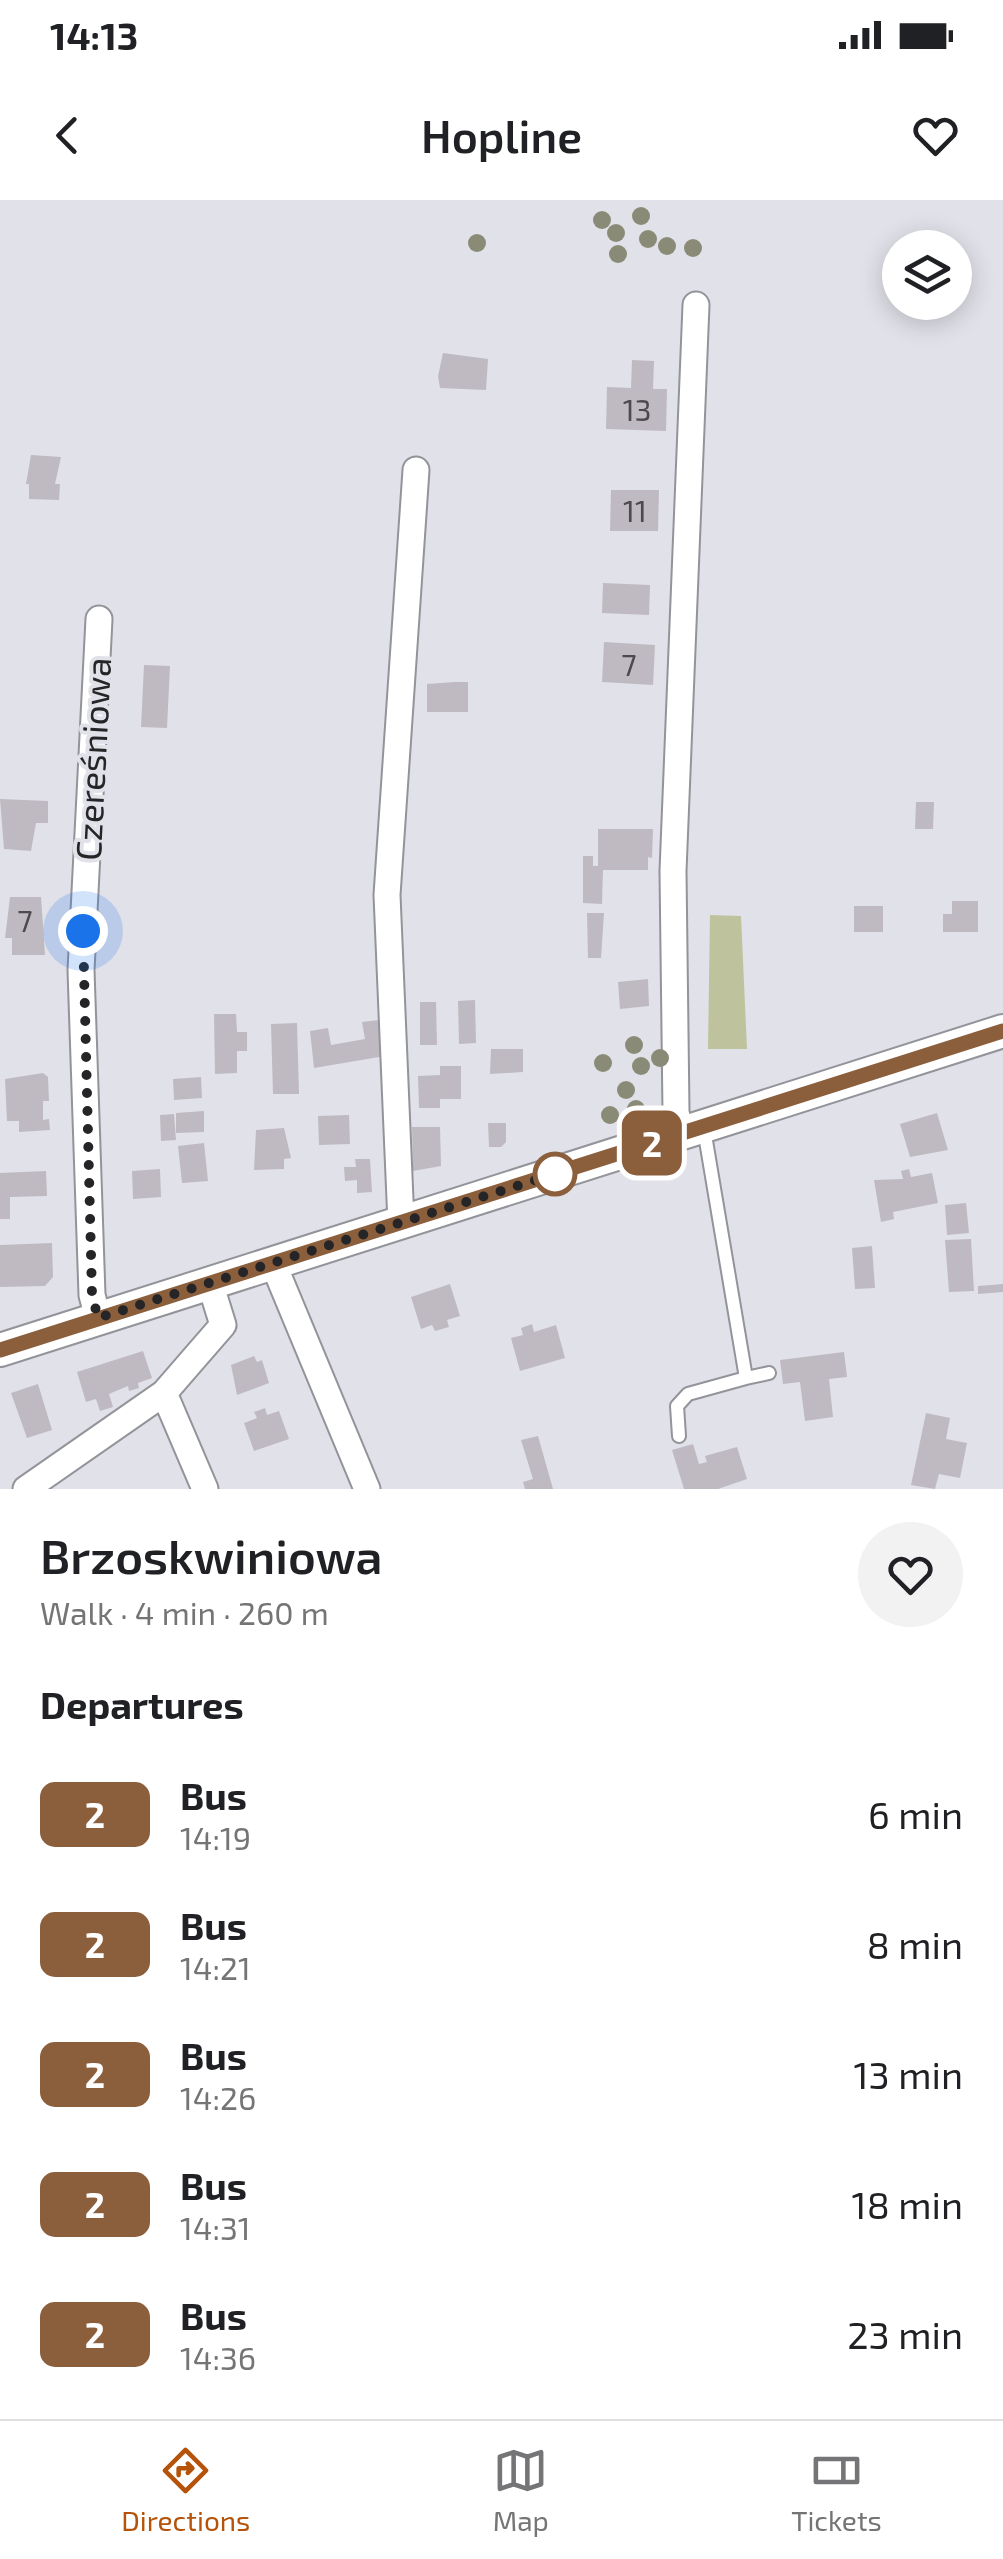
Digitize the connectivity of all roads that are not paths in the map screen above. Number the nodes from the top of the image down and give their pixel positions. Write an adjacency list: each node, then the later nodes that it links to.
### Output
1 (696, 304): 5 (street)
2 (416, 470): 6 (street)
3 (100, 619): 9 (street, Czereśniowa)
4 (1003, 1031): 5 (street)
5 (692, 1130): 6 (street); 12 (lane)
6 (400, 1223): 7 (street)
7 (272, 1263): 8 (street); 17 (street)
8 (210, 1283): 9 (street); 13 (street)
9 (98, 1318): 10 (street)
10 (0, 1350)
11 (770, 1373): 12 (lane)
12 (746, 1378): 14 (lane)
13 (164, 1394): 15 (street); 16 (street)
14 (679, 1436)
15 (26, 1489)
16 (205, 1489)
17 (368, 1489)

